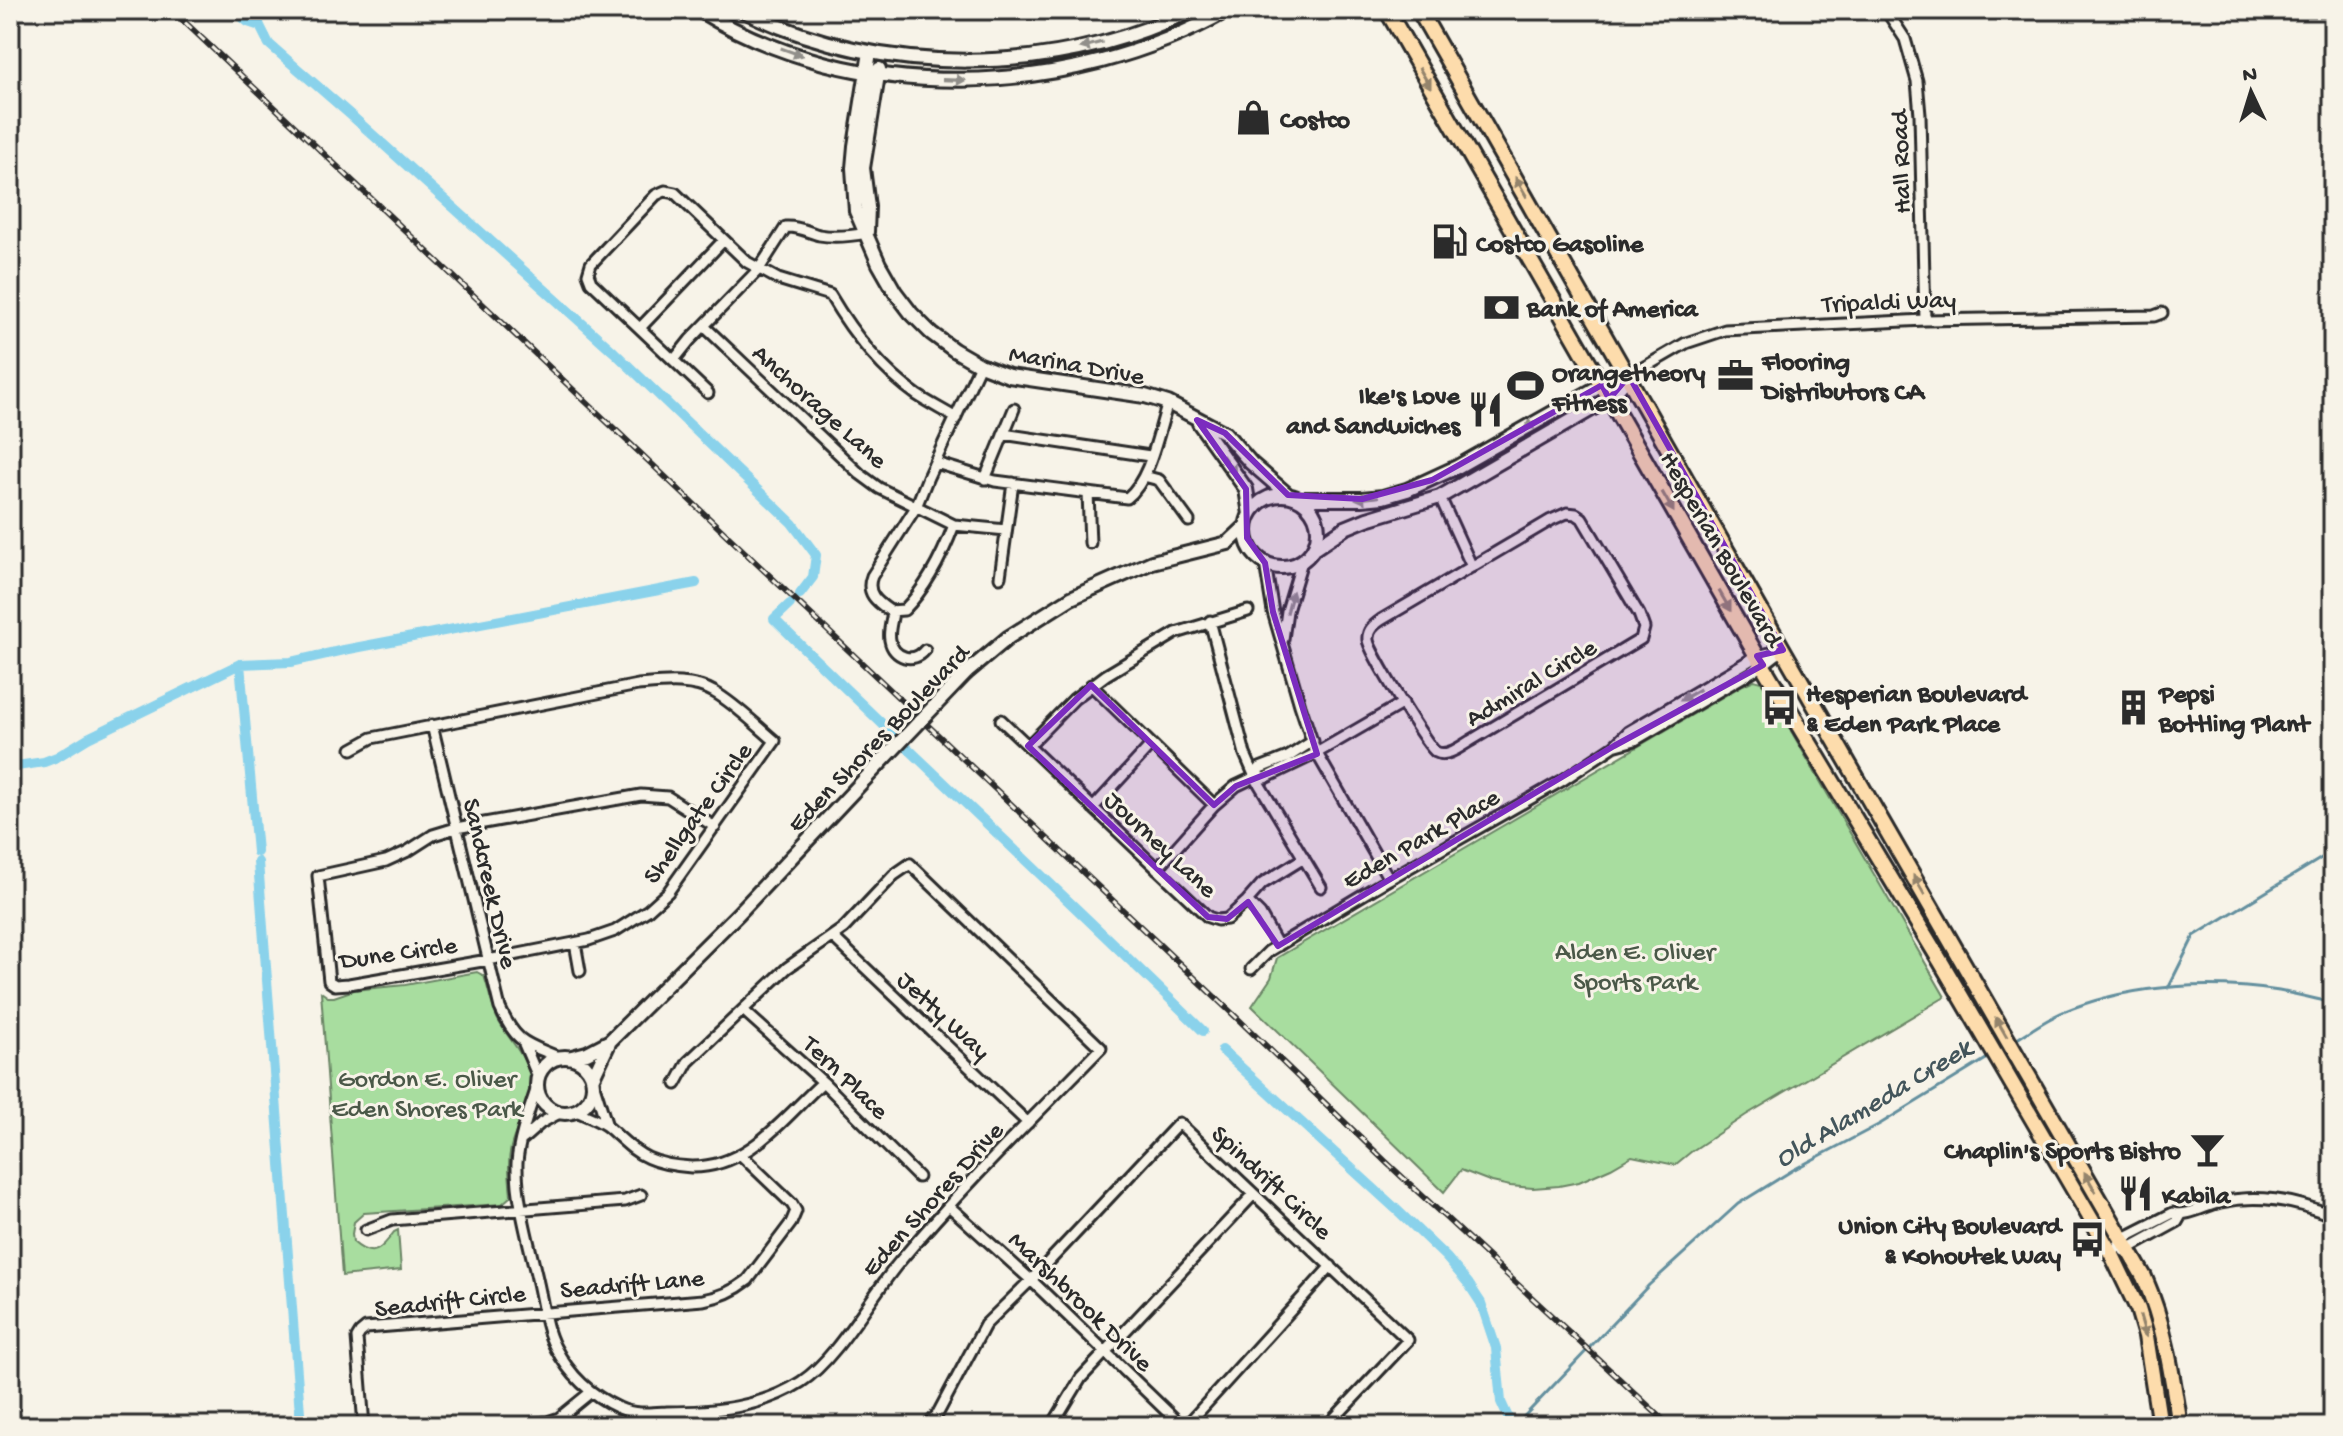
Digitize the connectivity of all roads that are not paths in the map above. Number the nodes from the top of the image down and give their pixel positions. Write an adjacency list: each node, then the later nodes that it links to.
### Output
1 (699, 10): 9 (street, one-way to 9)
2 (742, 10): 8 (street)
3 (1191, 10): 8 (street, one-way to 8)
4 (1228, 10): 9 (street, one-way to 4)
5 (1387, 10): 20 (main road, Hesperian Boulevard, one-way to 20)
6 (1419, 10): 19 (main road, Hesperian Boulevard, one-way to 6)
7 (1886, 10): 14 (street, Hall Road)
8 (875, 53): 9 (street, Marina Drive)
9 (873, 72): 10 (street, Marina Drive)
10 (867, 233): 12 (street); 18 (street, Marina Drive)
11 (723, 241): 12 (street); 16 (street); 16 (street)
12 (759, 269): 15 (street); 25 (street)
13 (2162, 313): 14 (street, Tripaldi Way)
14 (1925, 320): 19 (street, Tripaldi Way)
15 (705, 327): 17 (street); 37 (street, Anchorage Lane)
16 (640, 328): 17 (street)
17 (674, 360): 21 (street)
18 (980, 365): 23 (street, Marina Drive); 25 (street)
19 (1629, 376): 20 (street); 22 (street); 54 (main road, Hesperian Boulevard)
20 (1602, 385): 22 (main road, Hesperian Boulevard); 32 (street, one-way to 32)
21 (708, 393)
22 (1609, 399): 36 (street); 55 (main road, Hesperian Boulevard, one-way to 55)
23 (1168, 403): 26 (street, Marina Drive); 28 (street)
24 (1014, 409): 27 (street)
25 (956, 418): 29 (street)
26 (1197, 420): 35 (street, Marina Drive); 38 (street, Marina Drive, one-way to 38)
27 (1003, 434): 28 (street); 31 (street)
28 (1150, 456): 30 (street)
29 (936, 463): 31 (street); 37 (street)
30 (1144, 476): 34 (street); 39 (street)
31 (985, 479): 33 (street)
32 (1432, 480): 35 (street, one-way to 35); 36 (street)
33 (1013, 483): 34 (street); 41 (street)
34 (1088, 493): 42 (street)
35 (1294, 497): 38 (street); 44 (street)
36 (1440, 497): 44 (street); 47 (street)
37 (916, 507): 40 (street, Anchorage Lane); 50 (street)
38 (1248, 520): 43 (street, Eden Shores Boulevard); 45 (street)
39 (1189, 521)
40 (954, 525): 41 (street, Anchorage Lane); 50 (street)
41 (1006, 530): 48 (street)
42 (1090, 543)
43 (1228, 543): 45 (street); 84 (street, Eden Shores Boulevard, bridge)
44 (1315, 548): 46 (street)
45 (1260, 559): 46 (street); 52 (street)
46 (1302, 561): 52 (street, one-way to 46)
47 (1472, 567): 57 (street, Admiral Circle); 57 (street, Admiral Circle)
48 (1000, 577)
49 (1248, 611): 51 (street)
50 (893, 612): 53 (street)
51 (1210, 621): 56 (street); 66 (street)
52 (1282, 643): 60 (street)
53 (925, 650)
54 (1783, 650): 55 (street, Eden Park Place); 67 (main road, Hesperian Boulevard)
55 (1760, 660): 65 (main road, Hesperian Boulevard); 74 (street, Eden Park Place)
56 (1091, 685): 61 (street); 62 (street)
57 (1403, 703): 64 (street)
58 (1001, 720): 62 (street, Journey Lane)
59 (432, 725): 63 (street); 70 (street, Shellgate Circle); 71 (street, Sandcreek Drive)
60 (1313, 741): 64 (street); 66 (street)
61 (1151, 745): 68 (street); 69 (street)
62 (1028, 746): 69 (street, Journey Lane)
63 (352, 749)
64 (1317, 753): 66 (street); 74 (street)
65 (1825, 768): 67 (main road); 106 (main road, Hesperian Boulevard)
66 (1255, 777): 68 (street); 72 (street)
67 (1859, 781): 105 (main road, Hesperian Boulevard, one-way to 67)
68 (1214, 805): 73 (street)
69 (1093, 808): 73 (street, Journey Lane)
70 (715, 827): 71 (street); 78 (street, Shellgate Circle)
71 (456, 828): 80 (street, Sandcreek Drive); 80 (street, Dune Circle)
72 (1304, 858): 75 (street); 76 (street, Journey Lane)
73 (1157, 869): 76 (street, Journey Lane)
74 (1389, 879): 79 (street, Eden Park Place)
75 (1321, 887)
76 (1247, 901): 79 (street)
77 (833, 937): 83 (street, Eden Shores Drive); 94 (street, Jetty Way); 94 (street, Eden Shores Drive)
78 (575, 943): 80 (street, Shellgate Circle); 82 (street)
79 (1278, 946): 81 (street, Eden Park Place)
80 (488, 960): 85 (street, Sandcreek Drive)
81 (1251, 969)
82 (580, 971)
83 (743, 1010): 90 (street, Tern Place); 91 (street, Eden Shores Drive)
84 (610, 1041): 87 (street, Eden Shores Boulevard); 88 (street, Eden Shores Boulevard)
85 (524, 1044): 86 (street); 89 (street, Sandcreek Drive)
86 (558, 1057): 87 (street); 89 (street)
87 (572, 1057): 88 (street)
88 (593, 1081): 92 (street); 95 (street)
89 (538, 1082): 93 (street); 96 (street, Eden Shores Drive)
90 (823, 1082): 97 (street); 98 (street, Tern Place)
91 (676, 1084)
92 (576, 1111): 93 (street); 95 (street)
93 (561, 1112): 96 (street)
94 (1028, 1123): 101 (street, Eden Shores Drive)
95 (607, 1126): 97 (street)
96 (520, 1142): 102 (street, Eden Shores Drive)
97 (741, 1155): 109 (street, Seadrift Lane)
98 (918, 1177)
99 (1254, 1194): 107 (street, Spindrift Circle); 108 (street, Spindrift Circle); 110 (street)
100 (641, 1195): 102 (street)
101 (950, 1207): 108 (street, Marshbrook Drive); 112 (street, Eden Shores Drive)
102 (523, 1210): 104 (street); 109 (street, Eden Shores Drive)
103 (2333, 1216): 105 (street)
104 (366, 1230)
105 (2126, 1245): 106 (street); 121 (main road, Hesperian Boulevard)
106 (2112, 1255): 120 (main road, Hesperian Boulevard, one-way to 120)
107 (1331, 1266): 118 (street); 119 (street, Spindrift Circle)
108 (1031, 1280): 110 (street, Marshbrook Drive); 116 (street)
109 (545, 1312): 111 (street, Eden Shores Drive); 114 (street, Seadrift Circle)
110 (1106, 1353): 117 (street); 118 (street, Marshbrook Drive)
111 (591, 1392): 112 (street, Eden Shores Drive); 115 (street)
112 (686, 1412): 113 (street)
113 (687, 1424)
114 (364, 1426)
115 (498, 1426)
116 (927, 1426)
117 (1052, 1426)
118 (1184, 1426)
119 (1327, 1426)
120 (2160, 1426)
121 (2180, 1426)

